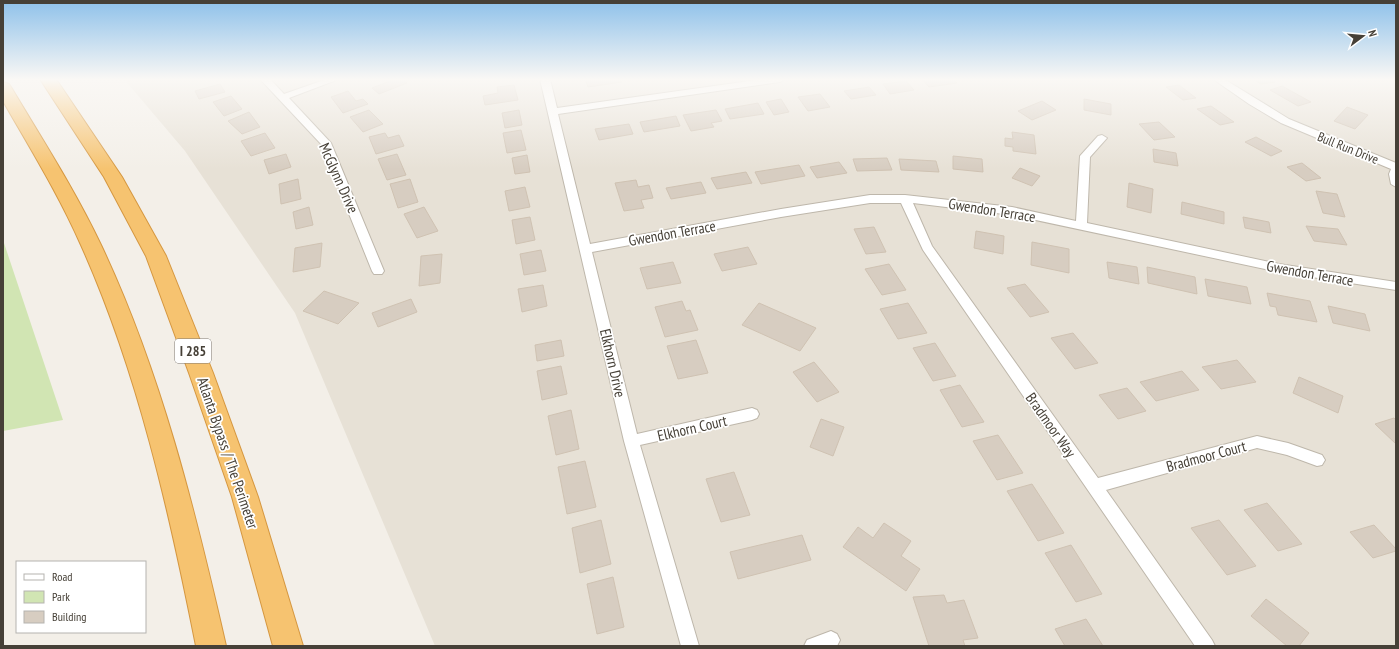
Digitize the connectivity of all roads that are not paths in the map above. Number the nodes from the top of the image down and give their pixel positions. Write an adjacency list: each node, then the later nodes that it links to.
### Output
1 (16, 109): 20 (highway)
2 (69, 109): 21 (highway, Atlanta Bypass / The Perimeter / I 285)
3 (295, 109): 13 (street, McGlynn Drive)
4 (571, 109): 6 (street)
5 (1265, 109): 8 (street, Bull Run Drive)
6 (553, 112): 12 (street, Elkhorn Drive)
7 (1102, 138): 11 (street)
8 (1396, 168): 9 (street)
9 (1396, 184)
10 (905, 199): 11 (street, Gwendon Terrace); 12 (street, Gwendon Terrace); 18 (street, Bradmoor Way)
11 (1081, 226): 14 (street, Gwendon Terrace)
12 (586, 249): 16 (street, Elkhorn Drive)
13 (378, 271)
14 (1396, 286)
15 (752, 414): 16 (street, Elkhorn Court)
16 (631, 441): 22 (street, Elkhorn Drive)
17 (1317, 460): 18 (street, Bradmoor Court)
18 (1094, 486): 24 (street, Bradmoor Way)
19 (830, 640): 23 (street)
20 (211, 646)
21 (288, 646)
22 (690, 646)
23 (813, 646)
24 (1206, 646)

